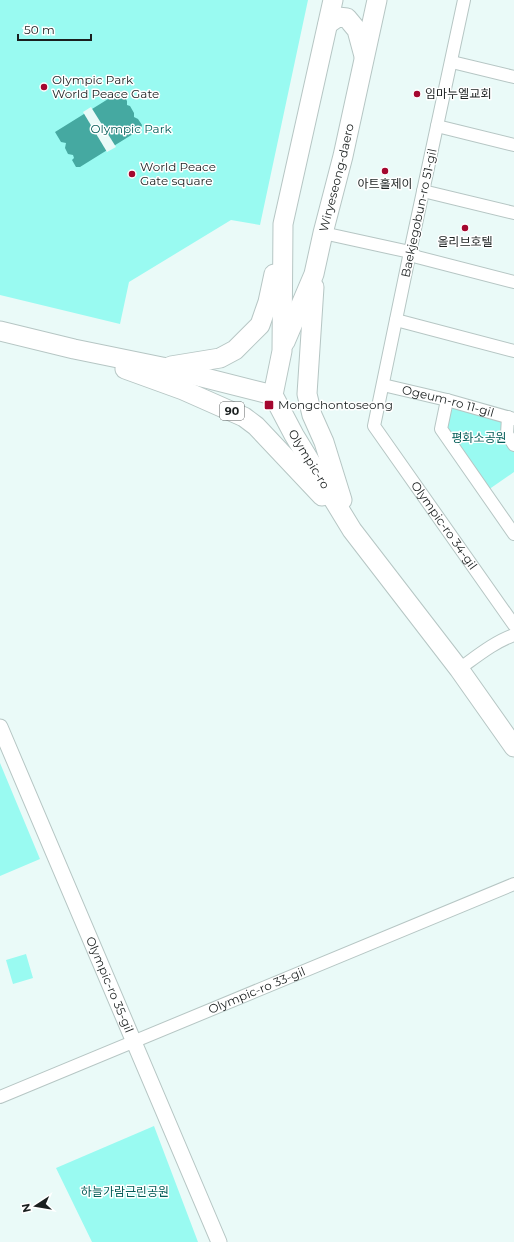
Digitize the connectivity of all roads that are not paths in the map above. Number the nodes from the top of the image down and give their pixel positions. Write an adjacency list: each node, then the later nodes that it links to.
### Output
1 (333, 0): 4 (main road, Wiryeseong-daero)
2 (377, 0): 5 (main road, Wiryeseong-daero)
3 (464, 0): 6 (street, Baekjegobun-ro 51-gil)
4 (328, 24): 5 (main road); 12 (main road, Wiryeseong-daero)
5 (364, 59): 13 (main road, Wiryeseong-daero)
6 (452, 62): 7 (street); 8 (street, Baekjegobun-ro 51-gil)
7 (514, 77)
8 (438, 126): 9 (street); 10 (street, Baekjegobun-ro 51-gil)
9 (514, 145)
10 (423, 191): 11 (street); 14 (street, Baekjegobun-ro 51-gil)
11 (514, 213)
12 (283, 224): 21 (main road, Wiryeseong-daero); 22 (main road)
13 (323, 232): 14 (street); 15 (main road, Wiryeseong-daero)
14 (410, 252): 16 (street); 17 (street, Baekjegobun-ro 51-gil)
15 (314, 274): 21 (main road, Wiryeseong-daero); 29 (main road)
16 (514, 282)
17 (396, 320): 20 (street); 23 (street, Baekjegobun-ro 51-gil)
18 (0, 331): 19 (main road, 90)
19 (74, 349): 22 (main road, 90); 29 (main road, 90)
20 (514, 350)
21 (282, 351): 24 (main road, Wiryeseong-daero)
22 (162, 367): 24 (main road, 90)
23 (383, 385): 25 (street, Ogeum-ro 11-gil); 27 (street, Baekjegobun-ro 51-gil)
24 (274, 395): 29 (main road, Olympic-ro / 90)
25 (446, 400): 26 (street, Ogeum-ro 11-gil); 30 (street)
26 (511, 418): 28 (street)
27 (374, 426): 31 (street, Olympic-ro 34-gil)
28 (514, 444)
29 (352, 530): 33 (main road, Olympic-ro / 90)
30 (514, 534)
31 (514, 625)
32 (514, 635): 33 (street)
33 (458, 669): 35 (main road, Olympic-ro / 90)
34 (0, 727): 37 (street, Olympic-ro 35-gil)
35 (514, 747)
36 (514, 884): 37 (street, Olympic-ro 33-gil)
37 (134, 1041): 38 (street, Olympic-ro 33-gil); 39 (street, Olympic-ro 35-gil)
38 (0, 1097)
39 (219, 1242)

